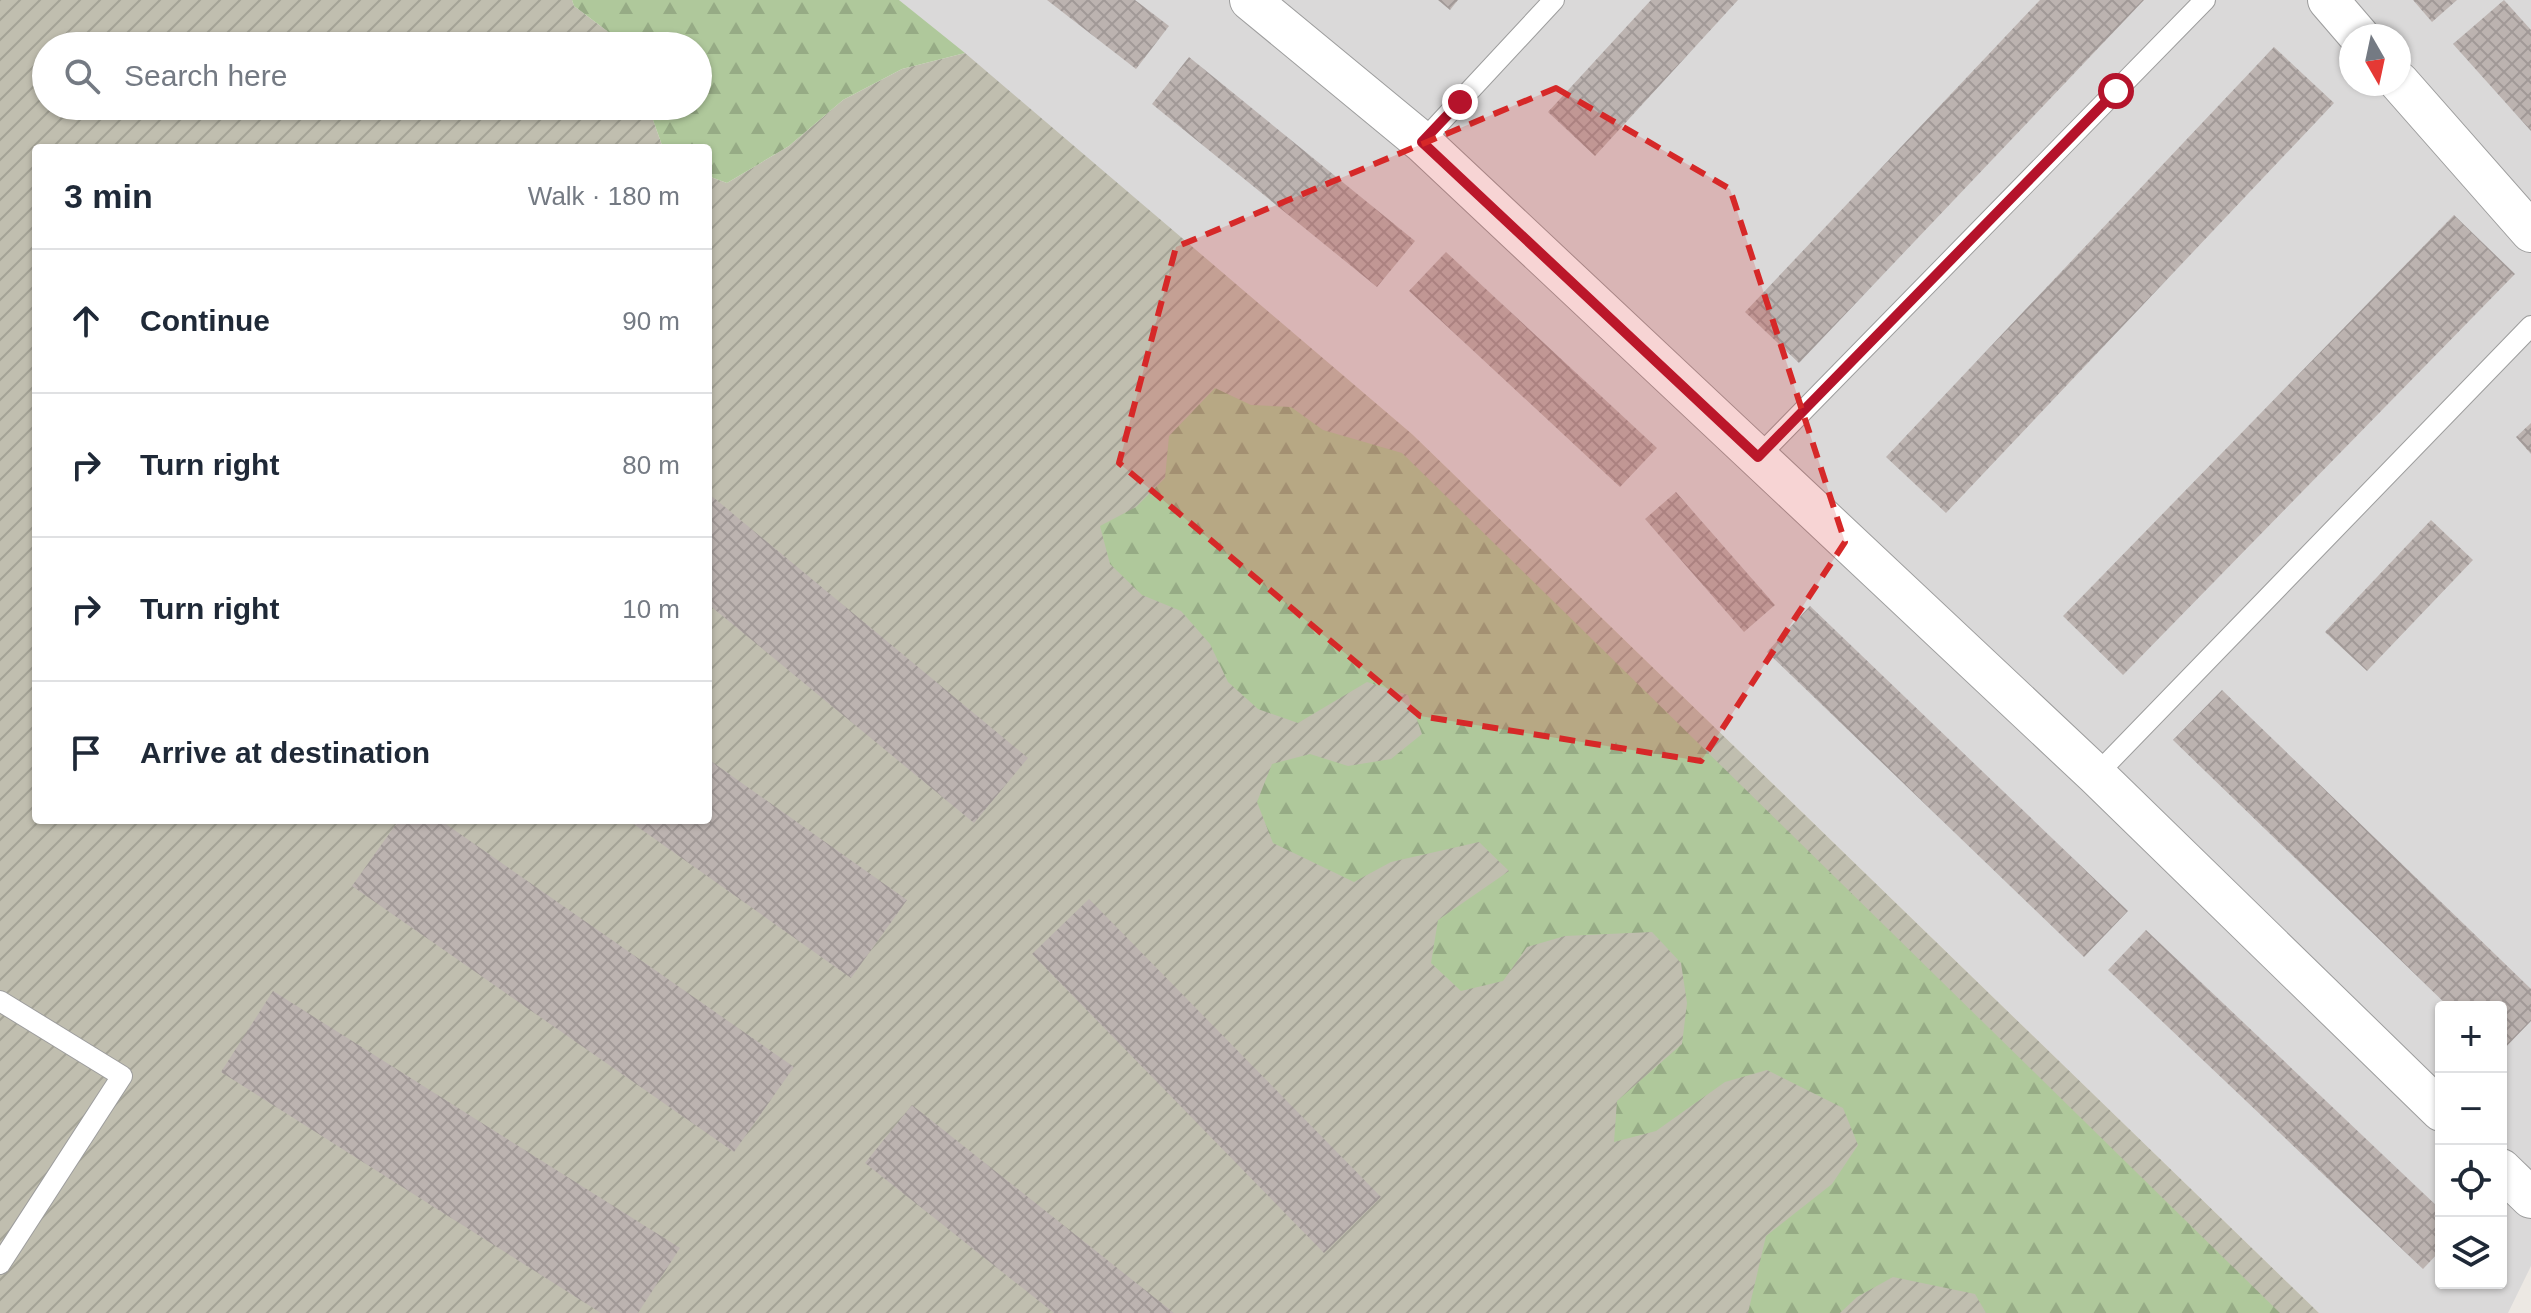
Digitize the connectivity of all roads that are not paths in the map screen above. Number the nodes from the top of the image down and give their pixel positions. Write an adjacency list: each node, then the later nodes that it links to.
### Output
1 (1250, 0): 7 (street)
2 (1554, 0): 7 (lane)
3 (2205, 0): 10 (lane)
4 (2328, 0): 5 (street)
5 (2349, 24)
6 (2411, 96): 8 (street)
7 (1422, 142): 10 (street)
8 (2531, 232)
9 (2531, 326): 11 (lane)
10 (1758, 457): 11 (street)
11 (2096, 775): 13 (street)
12 (0, 1001): 16 (lane)
13 (2435, 1105)
14 (2507, 1175): 15 (street)
15 (2531, 1198)
16 (0, 1264)

